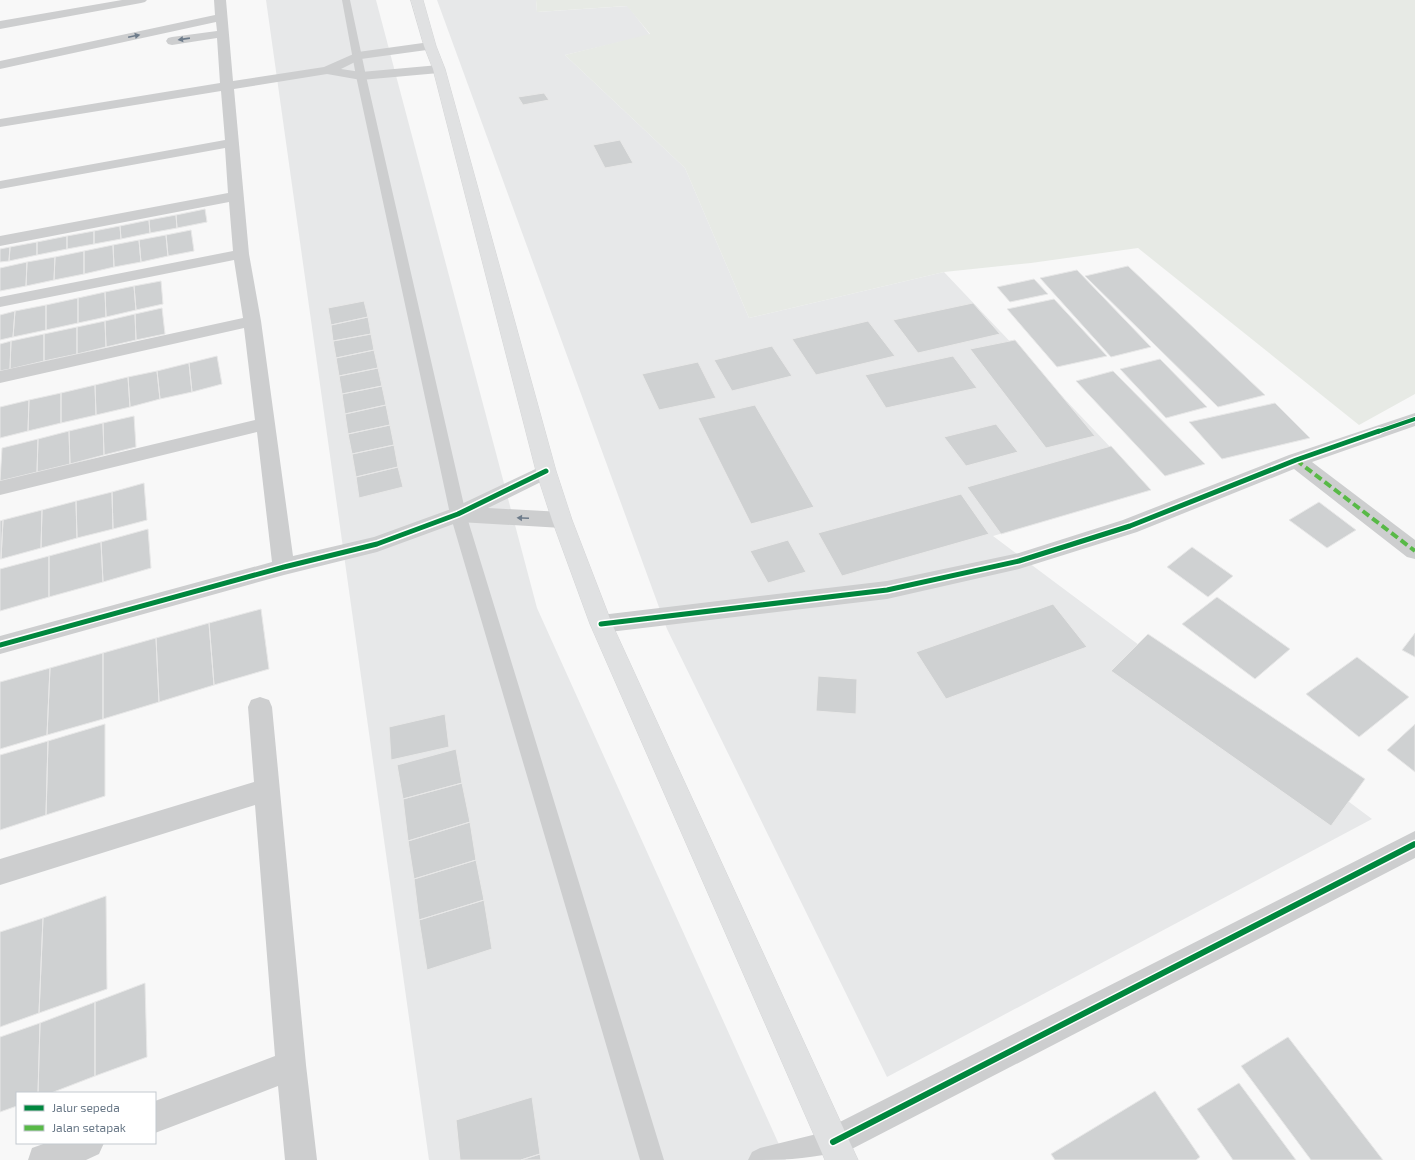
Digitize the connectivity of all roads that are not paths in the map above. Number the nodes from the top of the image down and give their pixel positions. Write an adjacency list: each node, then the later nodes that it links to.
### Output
1 (141, 0): 6 (street)
2 (220, 0): 5 (street)
3 (346, 0): 9 (lane)
4 (417, 0): 8 (main road)
5 (221, 17): 7 (street); 10 (street, one-way to 5)
6 (0, 25)
7 (223, 34): 10 (street, one-way to 10); 14 (street)
8 (430, 46): 9 (street); 11 (main road)
9 (358, 56): 12 (street); 13 (lane)
10 (0, 65)
11 (439, 69): 13 (street); 27 (main road)
12 (327, 70): 13 (street); 14 (street)
13 (361, 76): 29 (lane)
14 (228, 86): 15 (street); 16 (street)
15 (0, 123)
16 (232, 143): 17 (street); 18 (street)
17 (0, 185)
18 (237, 196): 19 (street); 20 (street)
19 (0, 241)
20 (241, 254): 21 (street); 22 (street)
21 (0, 302)
22 (252, 321): 23 (street); 25 (street)
23 (0, 377)
24 (1415, 420): 26 (street)
25 (265, 424): 28 (street); 32 (street)
26 (1296, 460): 31 (street); 33 (street)
27 (546, 471): 29 (street); 30 (main road)
28 (0, 488)
29 (458, 514): 30 (street, one-way to 29); 32 (street); 45 (lane)
30 (562, 520): 33 (main road)
31 (1415, 551)
32 (284, 567): 34 (street)
33 (601, 624): 42 (main road)
34 (0, 645)
35 (260, 708): 36 (street)
36 (268, 790): 38 (street); 39 (street)
37 (1415, 844): 42 (street)
38 (0, 872)
39 (291, 1065): 40 (street); 44 (street)
40 (156, 1117)
41 (85, 1144): 43 (street)
42 (838, 1151): 46 (lane)
43 (44, 1160)
44 (301, 1160)
45 (652, 1160)
46 (760, 1160)

